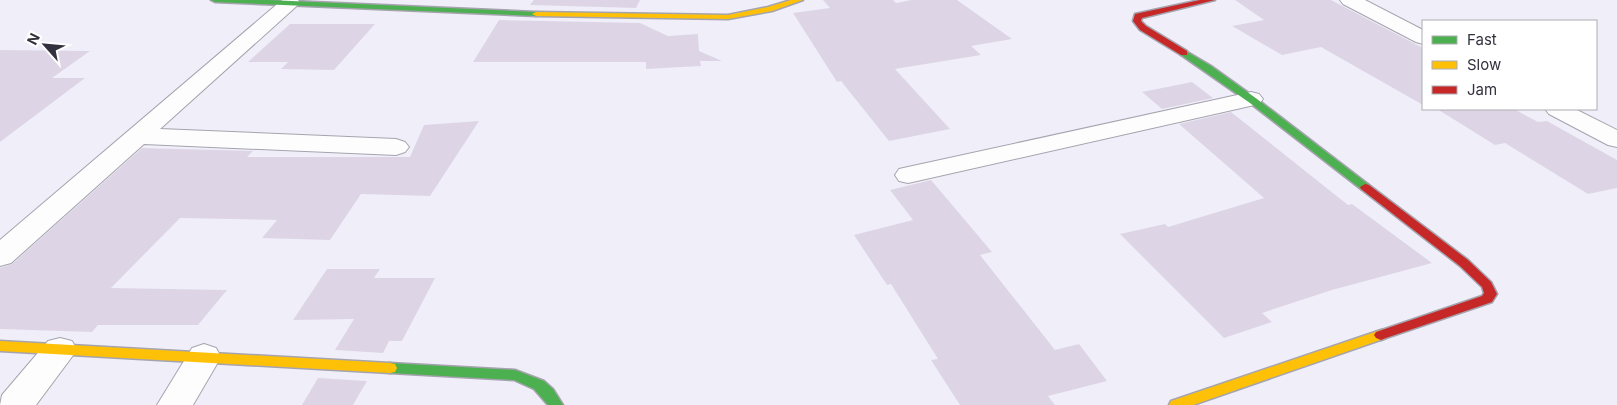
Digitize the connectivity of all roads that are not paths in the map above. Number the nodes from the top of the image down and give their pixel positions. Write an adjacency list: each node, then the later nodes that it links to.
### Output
1 (215, 0): 5 (street)
2 (799, 0): 6 (street)
3 (1211, 0): 8 (street)
4 (1350, 0): 7 (street)
5 (290, 3): 6 (street); 11 (street)
6 (360, 3)
7 (1422, 37)
8 (1251, 99): 13 (street); 21 (street)
9 (1559, 110): 10 (street)
10 (1612, 134)
11 (139, 136): 12 (street); 14 (street)
12 (396, 147)
13 (908, 174)
14 (0, 256)
15 (0, 346): 16 (street)
16 (60, 350): 17 (street); 18 (street)
17 (204, 357): 19 (street); 20 (street)
18 (15, 405)
19 (175, 405)
20 (556, 405)
21 (1176, 405)

